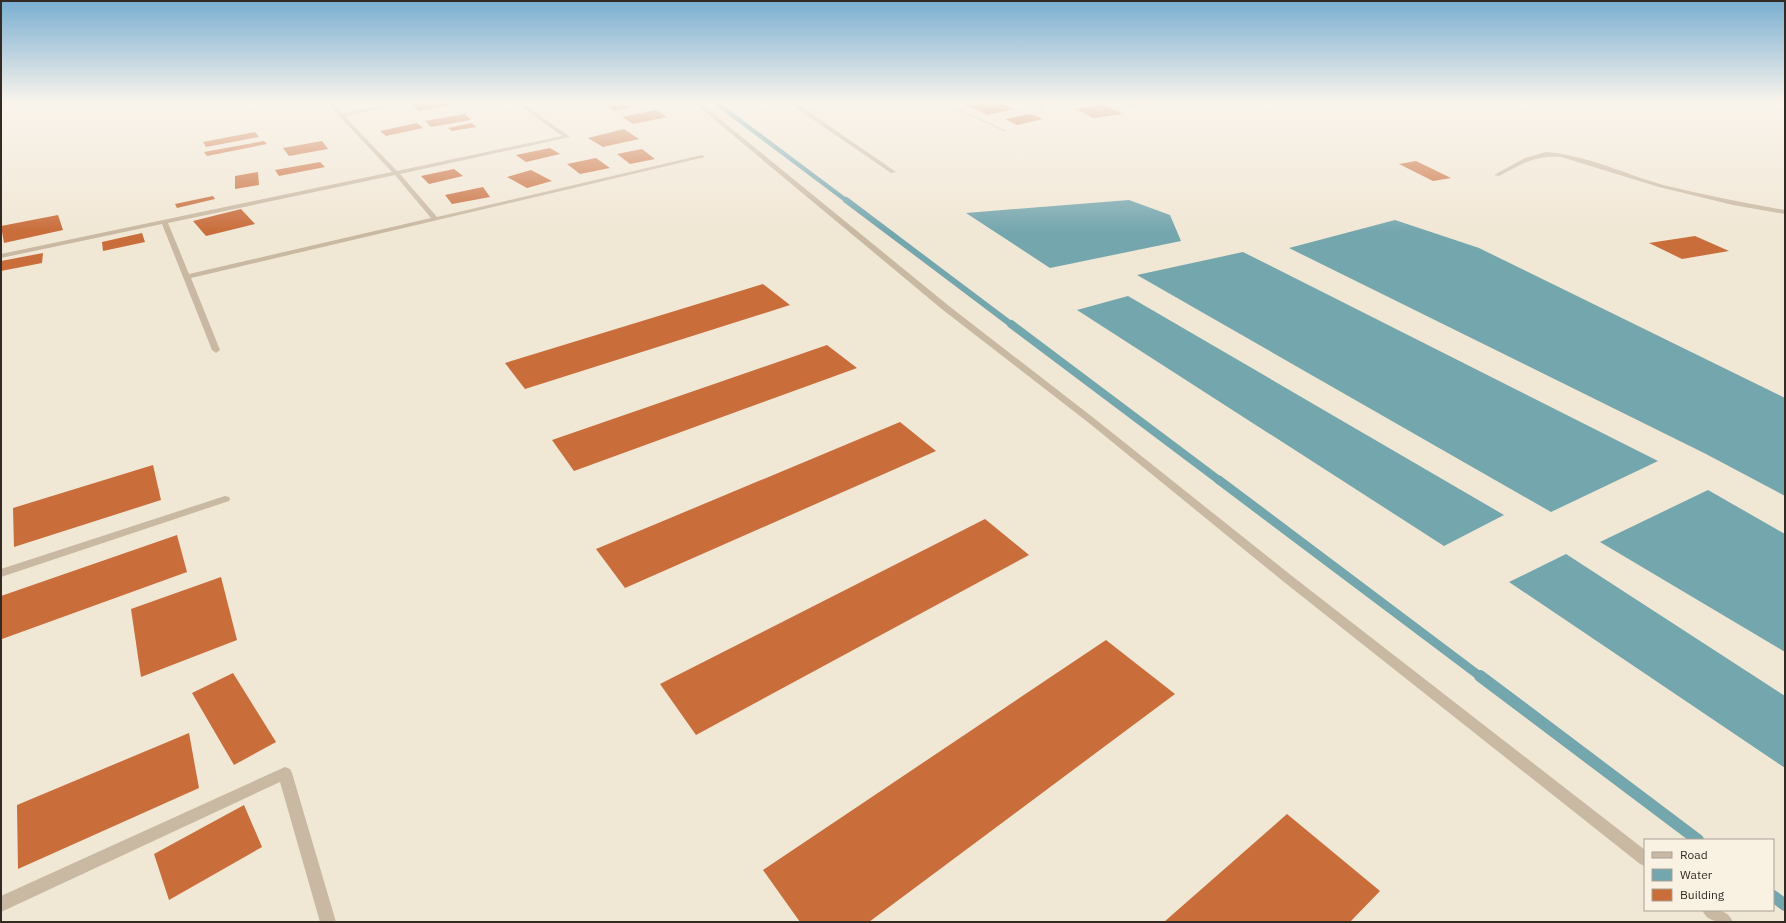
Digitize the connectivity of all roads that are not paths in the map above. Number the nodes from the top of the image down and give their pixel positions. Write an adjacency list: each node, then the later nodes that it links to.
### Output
1 (369, 145): 7 (street)
2 (529, 145): 7 (street)
3 (747, 145): 17 (street)
4 (854, 145): 6 (street)
5 (702, 157): 10 (street)
6 (893, 172)
7 (396, 173): 10 (street); 11 (street)
8 (1497, 175): 9 (street)
9 (1785, 212)
10 (436, 219): 13 (street)
11 (164, 222): 12 (street); 13 (street)
12 (1, 256)
13 (186, 277): 14 (street)
14 (216, 350)
15 (225, 499): 16 (street)
16 (1, 573)
17 (1644, 858)
18 (1, 904): 20 (street)
19 (1711, 911): 21 (street)
20 (328, 922)
21 (1726, 922)

